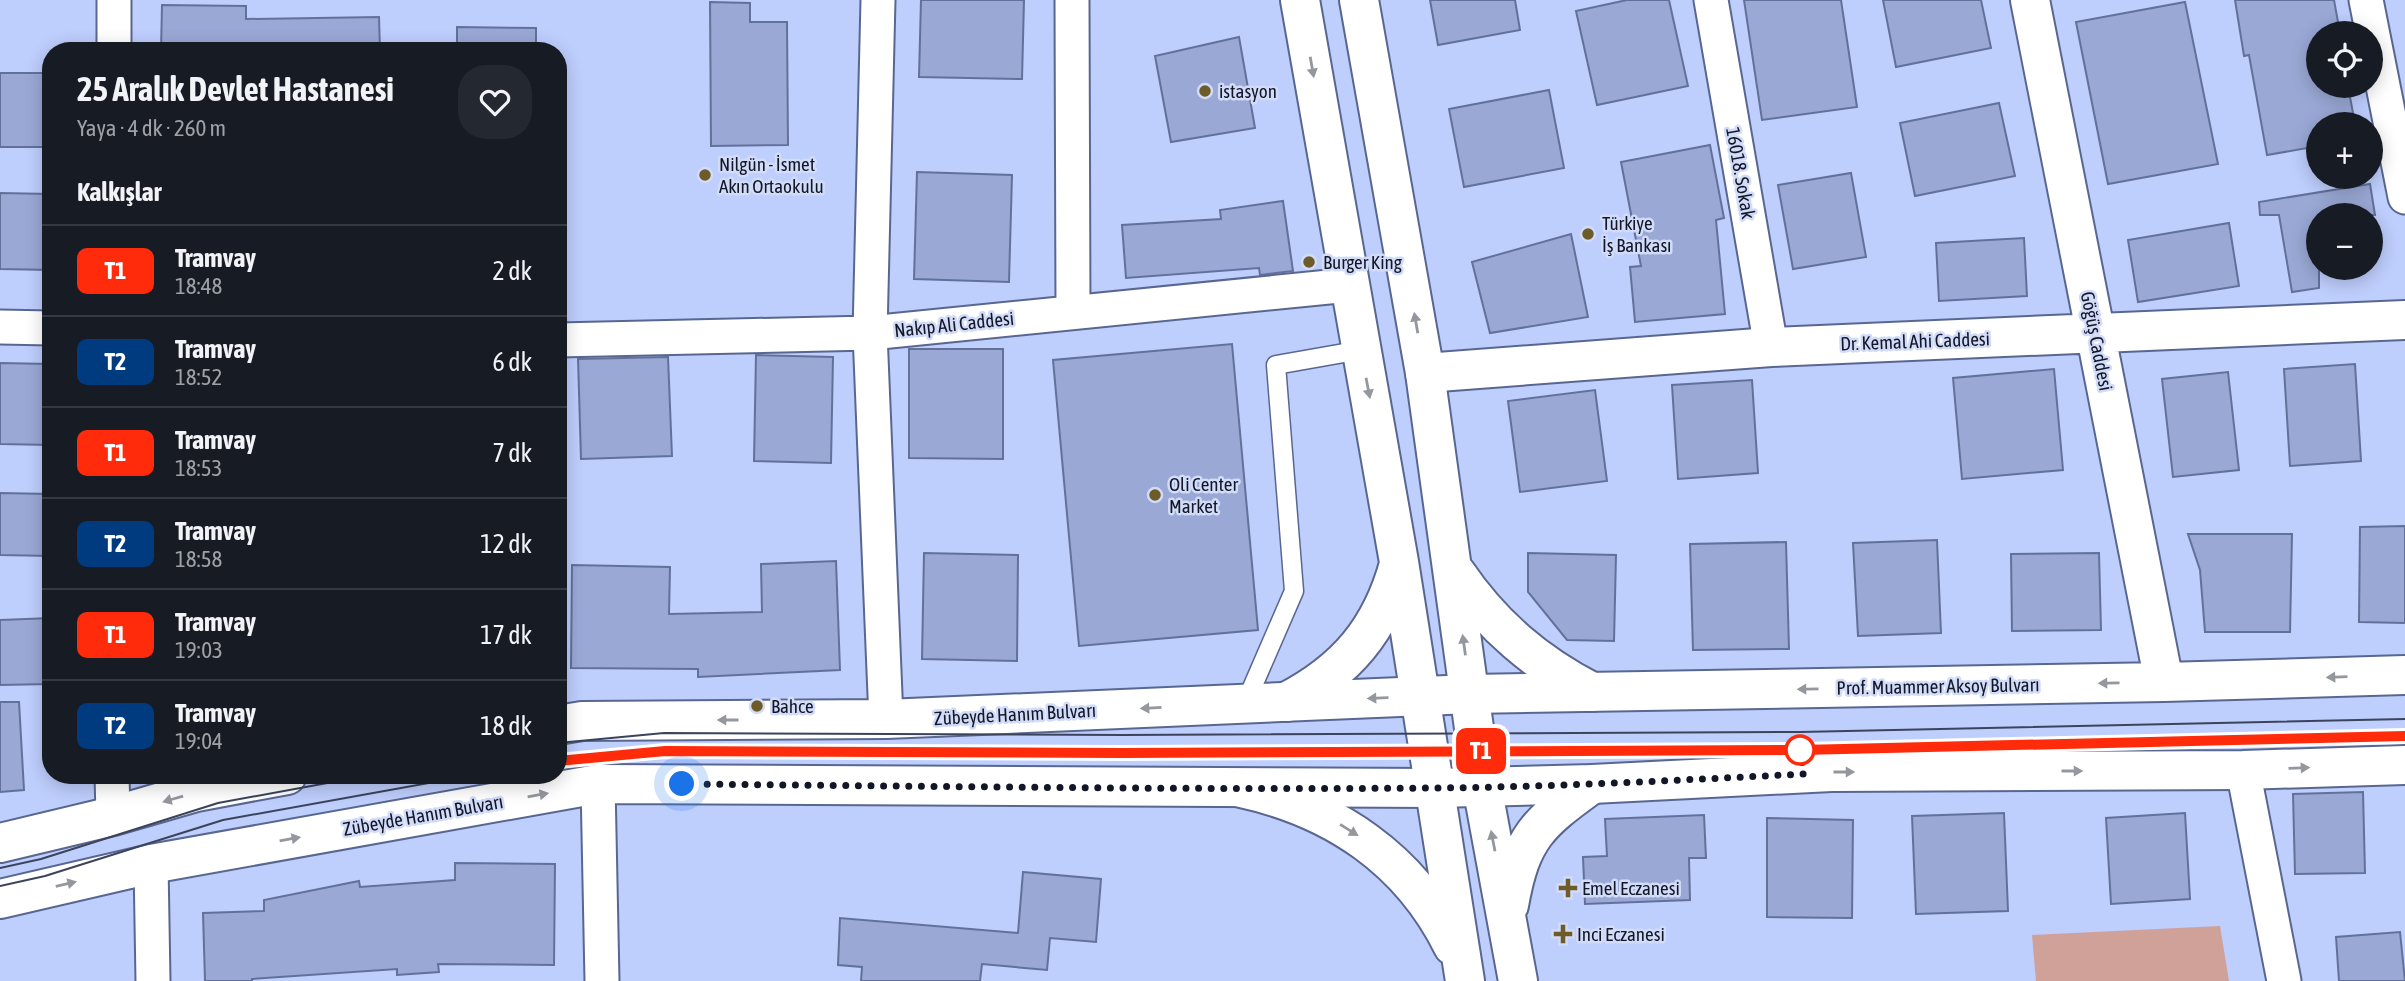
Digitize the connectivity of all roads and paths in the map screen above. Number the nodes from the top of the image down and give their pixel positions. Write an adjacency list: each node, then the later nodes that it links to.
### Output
1 (114, 0): 9 (street)
2 (878, 0): 16 (street)
3 (1072, 0): 12 (street)
4 (1300, 0): 11 (main road, one-way to 11)
5 (1359, 0): 21 (main road, one-way to 5)
6 (1711, 0): 19 (street, 16018. Sokak)
7 (2030, 0): 17 (main road, Göğüş Caddesi)
8 (2367, 0): 10 (street)
9 (114, 42)
10 (2405, 197)
11 (1349, 285): 12 (street, Nakıp Ali Caddesi); 20 (main road)
12 (1073, 311): 16 (street, Nakıp Ali Caddesi)
13 (2405, 320): 17 (main road, Dr. Kemal Ahi Caddesi)
14 (0, 327): 15 (street)
15 (42, 328)
16 (870, 332): 18 (street, Nakıp Ali Caddesi); 31 (street)
17 (2096, 334): 19 (main road, Dr. Kemal Ahi Caddesi); 25 (main road, Göğüş Caddesi)
18 (567, 340)
19 (1772, 347): 21 (main road, Dr. Kemal Ahi Caddesi)
20 (1361, 350): 22 (main road, one-way to 22); 30 (lane)
21 (1425, 373): 23 (main road)
22 (1399, 562): 28 (main road); 29 (main road)
23 (1453, 569): 26 (main road); 27 (main road, one-way to 23)
24 (2405, 675): 25 (main road, Prof. Muammer Aksoy Bulvarı, one-way to 25)
25 (2164, 682): 26 (main road, Prof. Muammer Aksoy Bulvarı, one-way to 26)
26 (1592, 692): 27 (main road, Prof. Muammer Aksoy Bulvarı)
27 (1471, 694): 28 (main road, Zübeyde Hanım Bulvarı); 39 (main road)
28 (1422, 696): 29 (main road, Zübeyde Hanım Bulvarı, one-way to 29); 41 (main road)
29 (1286, 702): 30 (main road, Zübeyde Hanım Bulvarı)
30 (1245, 704): 31 (main road, Zübeyde Hanım Bulvarı, one-way to 31)
31 (886, 719): 32 (main road, Zübeyde Hanım Bulvarı, one-way to 32)
32 (567, 724)
33 (2405, 765): 34 (main road, one-way to 33)
34 (2243, 770): 38 (main road, one-way to 34); 51 (street)
35 (112, 784): 42 (street)
36 (239, 784): 42 (main road, one-way to 42)
37 (598, 784): 40 (main road, Zübeyde Hanım Bulvarı); 44 (main road, Zübeyde Hanım Bulvarı, one-way to 37); 49 (street)
38 (1592, 784): 39 (main road); 46 (main road)
39 (1482, 786): 41 (main road, Zübeyde Hanım Bulvarı); 46 (main road, one-way to 39)
40 (1241, 788): 41 (main road, Zübeyde Hanım Bulvarı); 47 (main road, one-way to 47)
41 (1436, 788): 47 (main road)
42 (113, 816): 43 (main road)
43 (0, 843)
44 (151, 864): 45 (main road, Zübeyde Hanım Bulvarı, one-way to 44); 48 (street)
45 (0, 900)
46 (1507, 918): 50 (main road)
47 (1463, 972)
48 (153, 981)
49 (602, 981)
50 (1518, 981)
51 (2284, 981)

